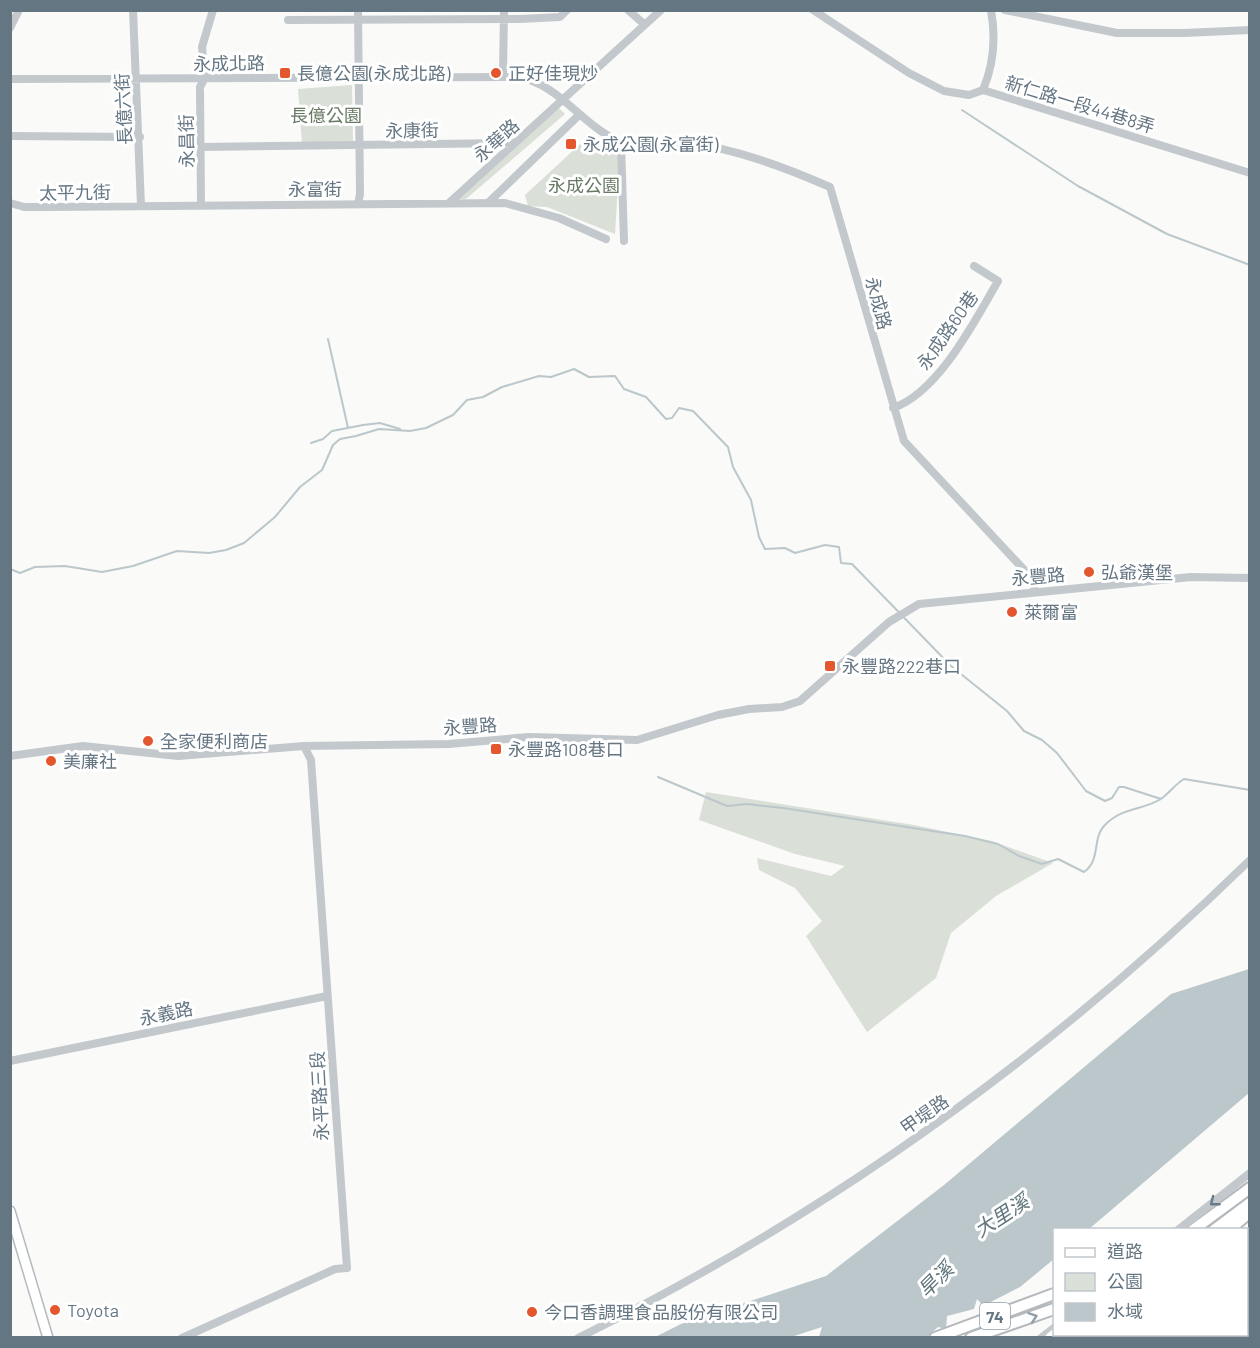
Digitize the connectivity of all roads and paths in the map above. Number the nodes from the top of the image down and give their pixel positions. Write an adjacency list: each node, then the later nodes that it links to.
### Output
1 (19, 10): 16 (street)
2 (133, 10): 22 (street, 長億六街)
3 (213, 10): 20 (street, 永昌街)
4 (358, 10): 14 (street)
5 (567, 10): 12 (street)
6 (628, 10): 15 (street)
7 (661, 10): 15 (street)
8 (813, 10): 23 (street, 新仁路一段44巷8弄)
9 (991, 10): 23 (street)
10 (1005, 10): 17 (street)
11 (455, 15): 12 (street); 14 (street)
12 (504, 15): 18 (street)
13 (288, 20): 14 (street)
14 (358, 20): 19 (street)
15 (644, 24): 24 (street)
16 (10, 28)
17 (1250, 30)
18 (503, 75): 19 (street, 永成北路); 24 (street, 永成北路)
19 (359, 77): 20 (street, 永成北路); 30 (street)
20 (205, 78): 22 (street, 永成北路); 31 (street, 永昌街)
21 (10, 79): 22 (street, 永成北路)
22 (137, 79): 27 (street, 長億六街)
23 (983, 90): 32 (street, 新仁路一段44巷8弄)
24 (562, 98): 25 (street); 29 (street, 永華路)
25 (579, 115): 28 (street); 33 (street)
26 (10, 136): 27 (street)
27 (140, 137): 38 (street, 長億六街)
28 (621, 142): 40 (street); 42 (street, 永成路)
29 (514, 143): 30 (street, 永康街); 35 (street, 永華路)
30 (360, 145): 31 (street, 永康街); 36 (street)
31 (201, 147): 37 (street, 永昌街)
32 (1250, 173)
33 (489, 202): 35 (street, 永富街); 39 (street, 永富街)
34 (10, 203): 38 (street, 太平九街)
35 (448, 203): 36 (street, 永富街)
36 (358, 204): 37 (street, 永富街)
37 (201, 205): 38 (street, 永富街)
38 (141, 206)
39 (606, 239)
40 (624, 241)
41 (974, 266): 42 (street, 永成路60巷)
42 (893, 408): 44 (street, 永成路)
43 (1250, 578): 44 (street, 永豐路)
44 (1035, 592): 45 (street, 永豐路)
45 (304, 746): 46 (street, 永豐路); 48 (street, 永平路三段)
46 (10, 756)
47 (1250, 860): 65 (street, 甲堤路)
48 (327, 996): 49 (street, 永義路); 64 (street, 永平路三段)
49 (10, 1061)
50 (1250, 1173): 55 (street, one-way to 55)
51 (1250, 1188): 56 (highway)
52 (1250, 1205): 57 (highway); 58 (street)
53 (10, 1211): 63 (main road)
54 (1250, 1212): 59 (highway)
55 (1181, 1228)
56 (1196, 1228)
57 (1217, 1228)
58 (1221, 1228)
59 (1231, 1228)
60 (1053, 1294): 66 (highway, 74)
61 (1053, 1309): 67 (highway, 74, one-way to 61)
62 (1053, 1329): 68 (street)
63 (48, 1338)
64 (182, 1338)
65 (578, 1338)
66 (935, 1338)
67 (972, 1338)
68 (1041, 1338)

